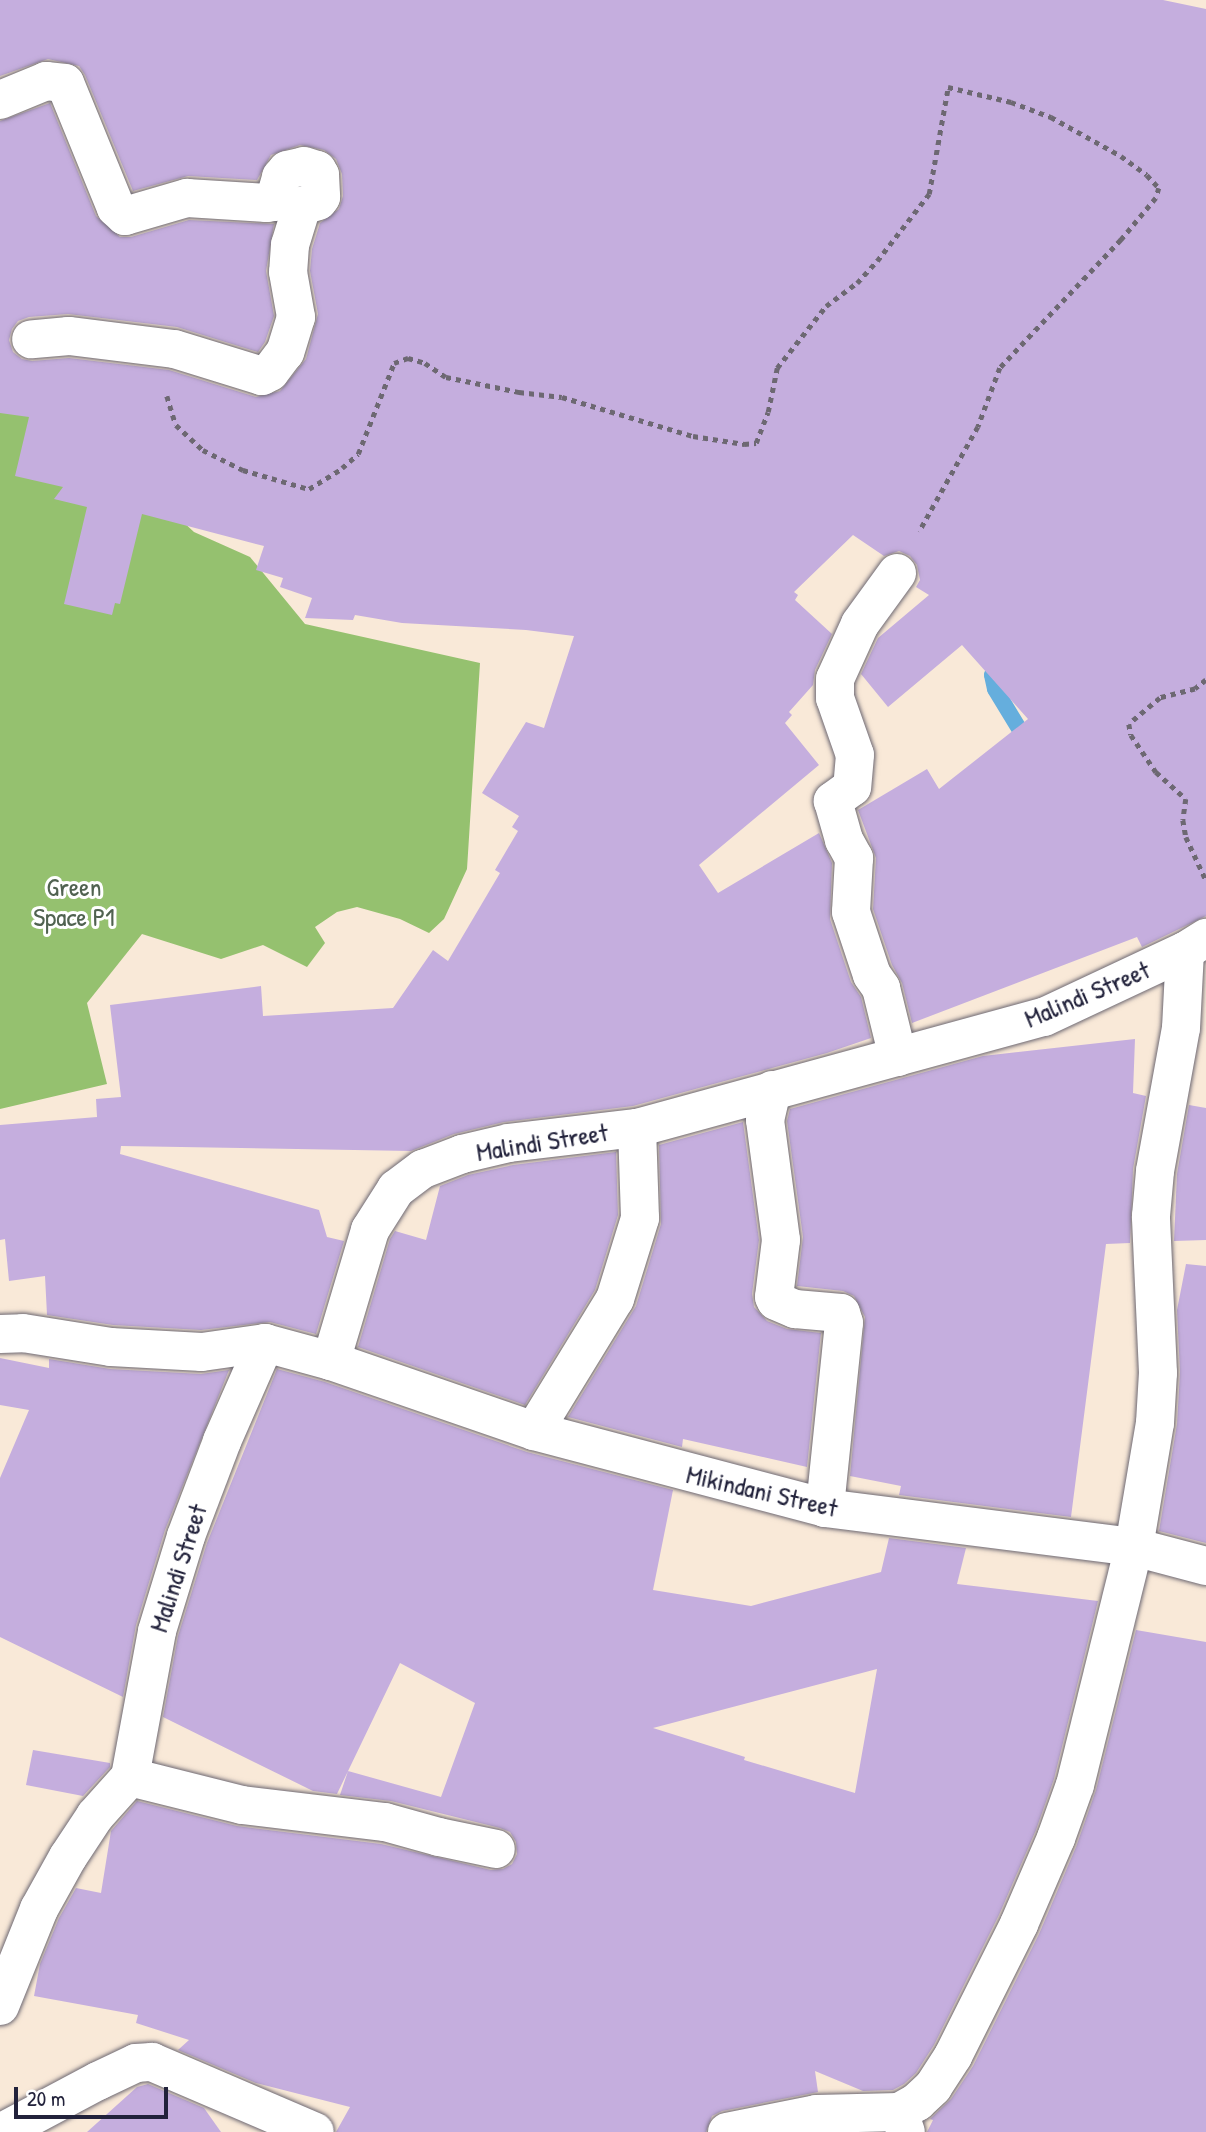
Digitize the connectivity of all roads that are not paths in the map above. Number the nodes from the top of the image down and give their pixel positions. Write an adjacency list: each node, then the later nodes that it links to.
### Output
1 (0, 100): 2 (street)
2 (31, 339)
3 (897, 573): 5 (street)
4 (1196, 945): 5 (street, Malindi Street); 13 (street)
5 (898, 1057): 6 (street, Malindi Street)
6 (772, 1090): 7 (street, Malindi Street); 12 (street)
7 (637, 1128): 10 (street, Malindi Street); 11 (street)
8 (0, 1334): 9 (street)
9 (265, 1343): 10 (street); 15 (street, Malindi Street)
10 (331, 1361): 11 (street, Mikindani Street)
11 (534, 1432): 12 (street, Mikindani Street)
12 (825, 1508): 13 (street, Mikindani Street)
13 (1134, 1547): 14 (street, Mikindani Street); 18 (street)
14 (1206, 1566)
15 (130, 1777): 16 (street); 17 (street)
16 (496, 1849)
17 (0, 2006)
18 (903, 2122): 21 (street)
19 (2, 2132): 20 (street)
20 (315, 2132)
21 (727, 2132)

